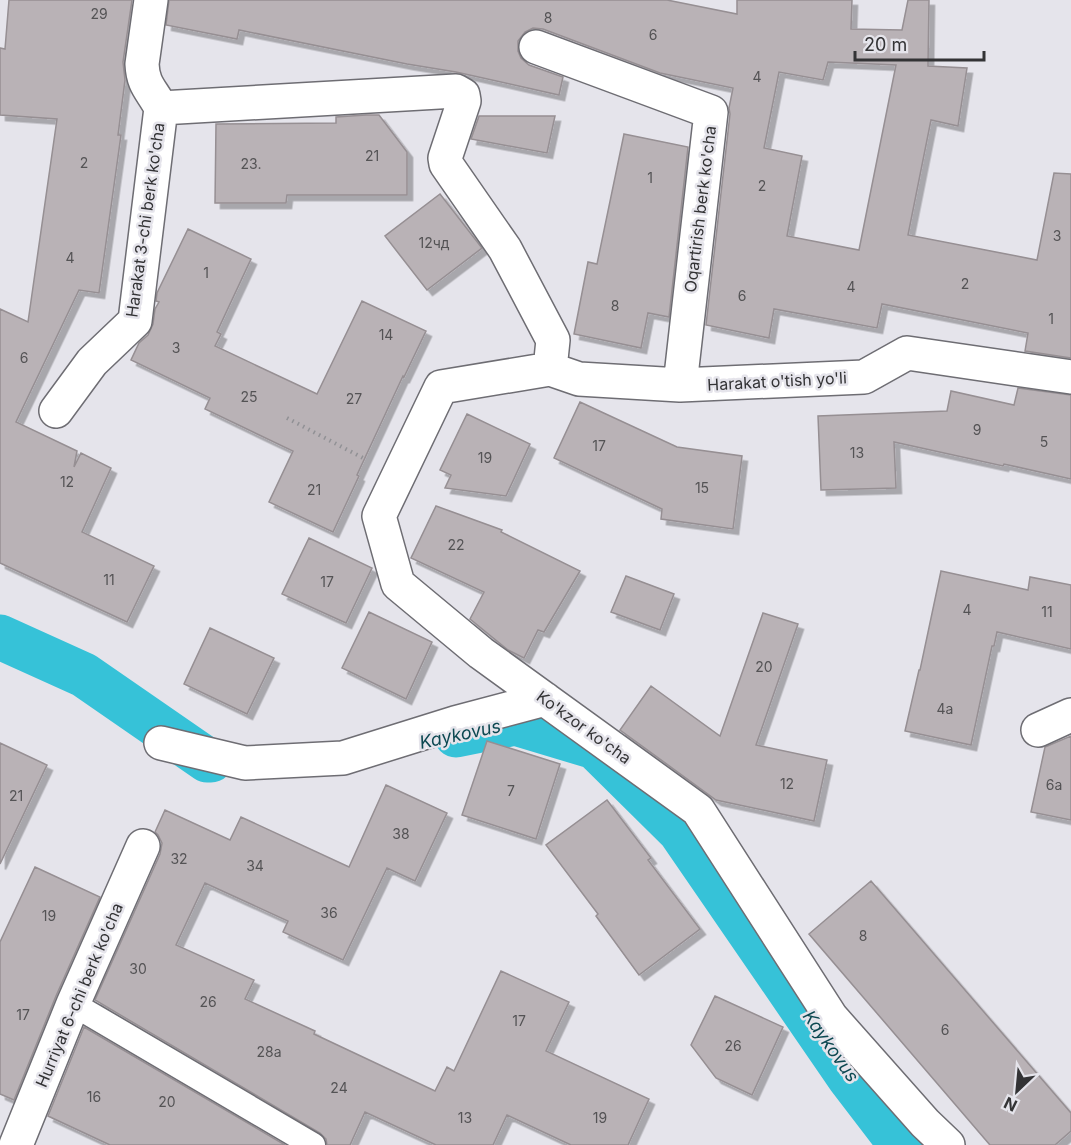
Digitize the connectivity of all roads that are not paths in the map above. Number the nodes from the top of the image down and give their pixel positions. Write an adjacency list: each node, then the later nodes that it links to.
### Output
1 (151, 0): 3 (street)
2 (536, 48): 6 (street, Oqartirish berk ko'cha)
3 (161, 108): 4 (street); 7 (street, Harakat 3-chi berk ko'cha)
4 (550, 369): 6 (street, Harakat o'tish yo'li); 8 (street, Ko'kzor ko'cha)
5 (1071, 377): 6 (street, Harakat o'tish yo'li)
6 (680, 385)
7 (56, 411)
8 (545, 699): 11 (street); 16 (street, Ko'kzor ko'cha)
9 (1071, 715): 10 (street)
10 (1038, 730)
11 (161, 743)
12 (143, 846): 13 (street, Hurriyat 6-chi berk ko'cha)
13 (73, 1004): 14 (street, Hurriyat 6-chi berk ko'cha); 15 (lane)
14 (16, 1145)
15 (313, 1145)
16 (948, 1145)

